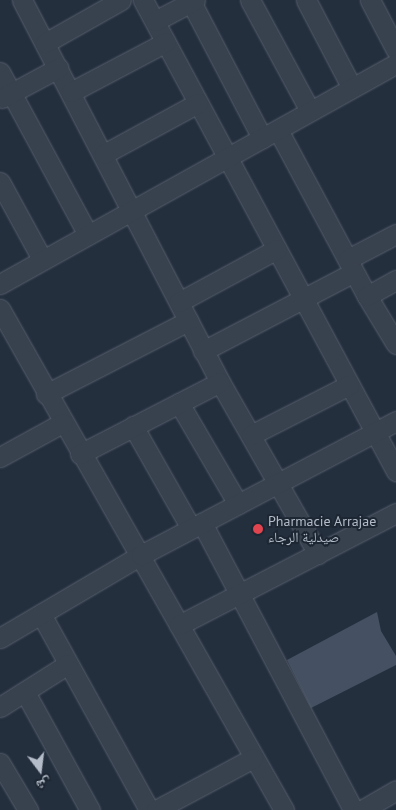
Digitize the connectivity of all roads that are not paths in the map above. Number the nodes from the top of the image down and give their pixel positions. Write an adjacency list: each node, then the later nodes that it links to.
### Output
1 (22, 0): 10 (street)
2 (121, 0): 10 (street)
3 (143, 0): 8 (street)
4 (250, 0): 19 (street)
5 (306, 0): 15 (street)
6 (370, 0): 11 (street)
7 (192, 1): 8 (street); 20 (street)
8 (155, 21): 9 (street)
9 (166, 42): 16 (street); 18 (street)
10 (45, 43): 13 (street)
11 (396, 50)
12 (396, 64): 15 (street)
13 (58, 68): 16 (street); 17 (street)
14 (0, 72): 17 (street)
15 (352, 88): 19 (street)
16 (71, 92): 21 (street)
17 (6, 95): 26 (street)
18 (198, 103): 21 (street); 22 (street)
19 (310, 111): 20 (street)
20 (270, 134): 22 (street); 29 (street)
21 (104, 154): 24 (street)
22 (228, 159): 24 (street); 27 (street)
23 (0, 182): 28 (street)
24 (134, 211): 26 (street); 34 (street)
25 (396, 234): 29 (street)
26 (88, 235): 28 (street)
27 (277, 249): 33 (street); 34 (street)
28 (42, 259): 31 (street)
29 (351, 266): 32 (street); 33 (street)
30 (396, 280): 32 (street)
31 (0, 284)
32 (367, 296): 37 (street)
33 (303, 299): 38 (street); 40 (street)
34 (179, 302): 36 (street)
35 (0, 309): 41 (street)
36 (188, 320): 38 (street); 41 (street)
37 (396, 344)
38 (203, 350): 39 (street)
39 (220, 382): 42 (street); 47 (street)
40 (350, 385): 46 (street); 47 (street)
41 (46, 394): 44 (street)
42 (179, 403): 45 (street); 52 (street)
43 (396, 421): 46 (street)
44 (62, 423): 48 (street); 49 (street)
45 (133, 426): 48 (street); 54 (street)
46 (375, 432): 50 (street); 51 (street)
47 (252, 435): 51 (street)
48 (80, 454): 56 (street)
49 (0, 456)
50 (396, 471)
51 (279, 482): 52 (street); 55 (street)
52 (238, 504): 54 (street)
53 (396, 513): 55 (street)
54 (196, 525): 56 (street); 57 (street)
55 (318, 554): 57 (street)
56 (141, 555): 58 (street); 59 (street)
57 (237, 593): 59 (street); 73 (street)
58 (41, 614): 60 (street); 61 (street)
59 (179, 625): 64 (street)
60 (0, 638)
61 (68, 664): 62 (street); 70 (street)
62 (25, 692): 63 (street); 69 (street)
63 (0, 707)
64 (252, 758): 67 (street); 72 (street)
65 (0, 763): 68 (street)
66 (396, 790): 74 (street)
67 (185, 803): 71 (street)
68 (28, 810)
69 (90, 810)
70 (149, 810)
71 (156, 810)
72 (284, 810)
73 (353, 810)
74 (362, 810)

